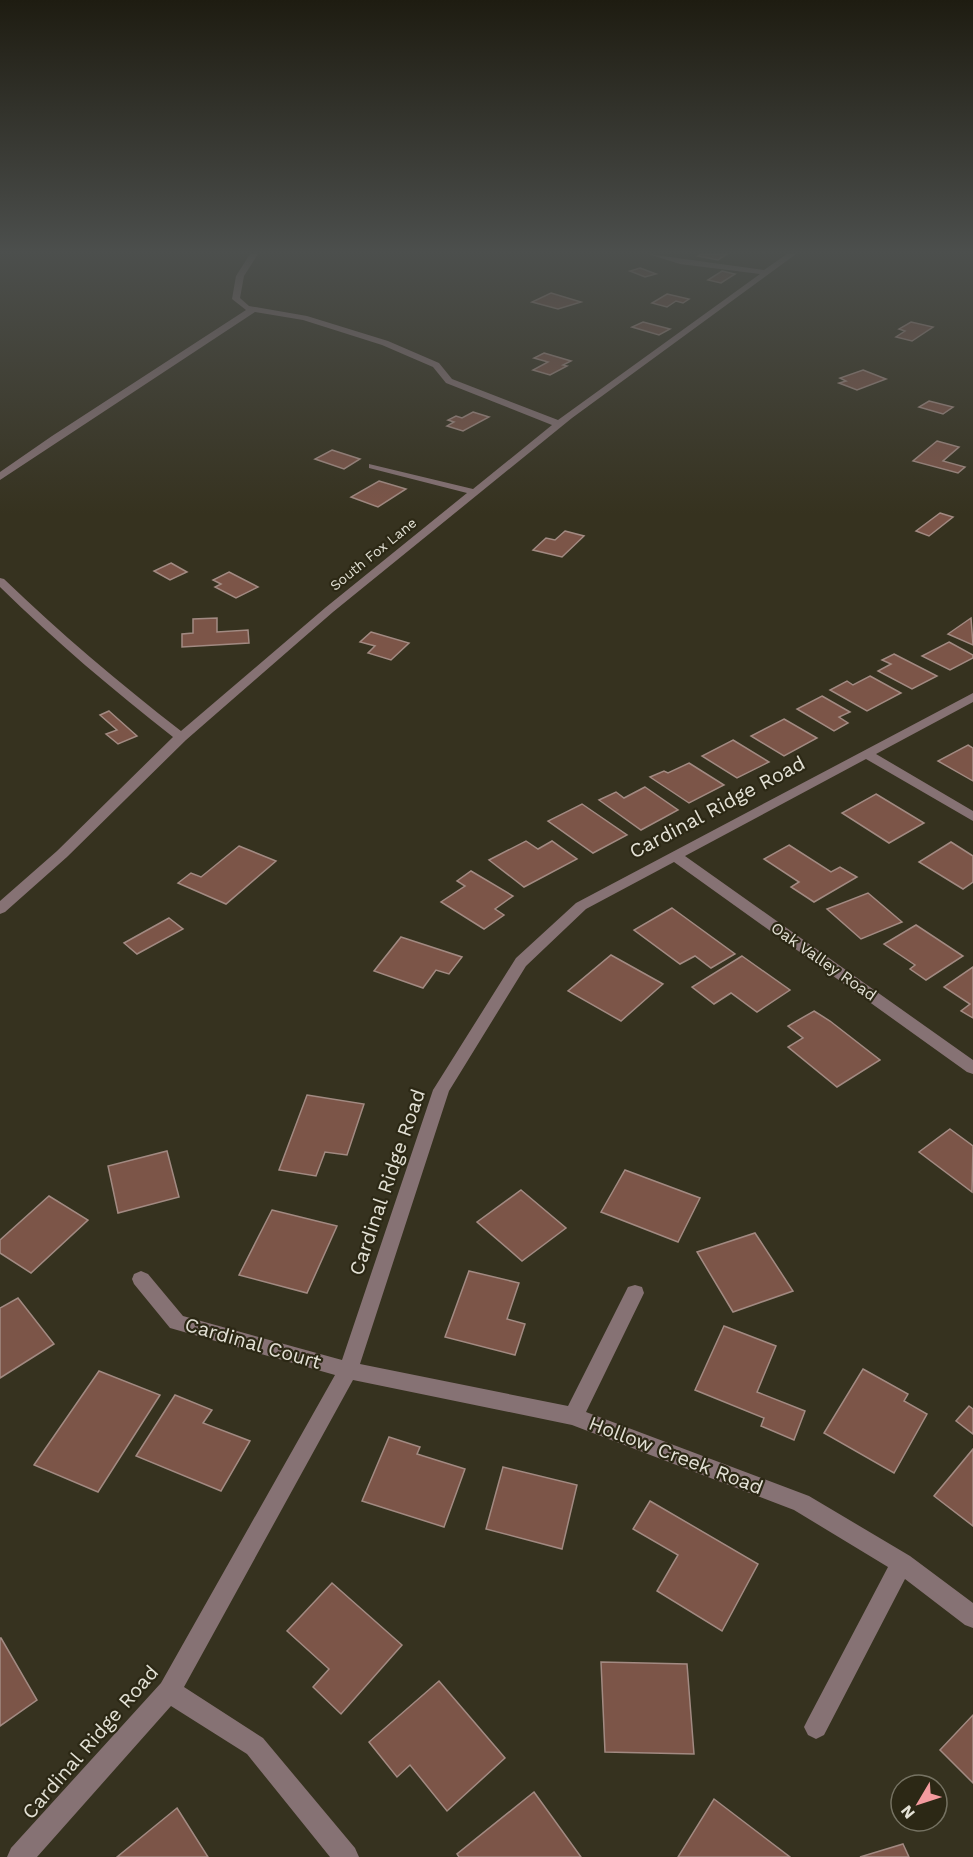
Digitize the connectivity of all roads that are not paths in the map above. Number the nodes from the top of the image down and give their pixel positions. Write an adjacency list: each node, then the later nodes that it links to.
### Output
1 (205, 341): 6 (street)
2 (377, 341): 4 (street)
3 (673, 341): 4 (street, South Fox Lane)
4 (559, 424): 7 (street, South Fox Lane)
5 (373, 465): 7 (street)
6 (0, 477)
7 (473, 492): 10 (street, South Fox Lane)
8 (0, 581): 10 (street)
9 (973, 697): 11 (street, Cardinal Ridge Road)
10 (181, 737): 14 (street, South Fox Lane)
11 (866, 754): 12 (street); 13 (street, Cardinal Ridge Road)
12 (973, 817)
13 (674, 855): 15 (street, Oak Valley Road); 18 (street, Cardinal Ridge Road)
14 (0, 909)
15 (973, 1068)
16 (141, 1279): 18 (street, Cardinal Court)
17 (635, 1293): 19 (street)
18 (348, 1370): 19 (street, Hollow Creek Road); 22 (street, Cardinal Ridge Road)
19 (573, 1416): 20 (street, Hollow Creek Road)
20 (902, 1563): 21 (street, Hollow Creek Road); 23 (street)
21 (973, 1617)
22 (169, 1691): 24 (street, Cardinal Ridge Road); 25 (street)
23 (816, 1727)
24 (20, 1857)
25 (346, 1857)

